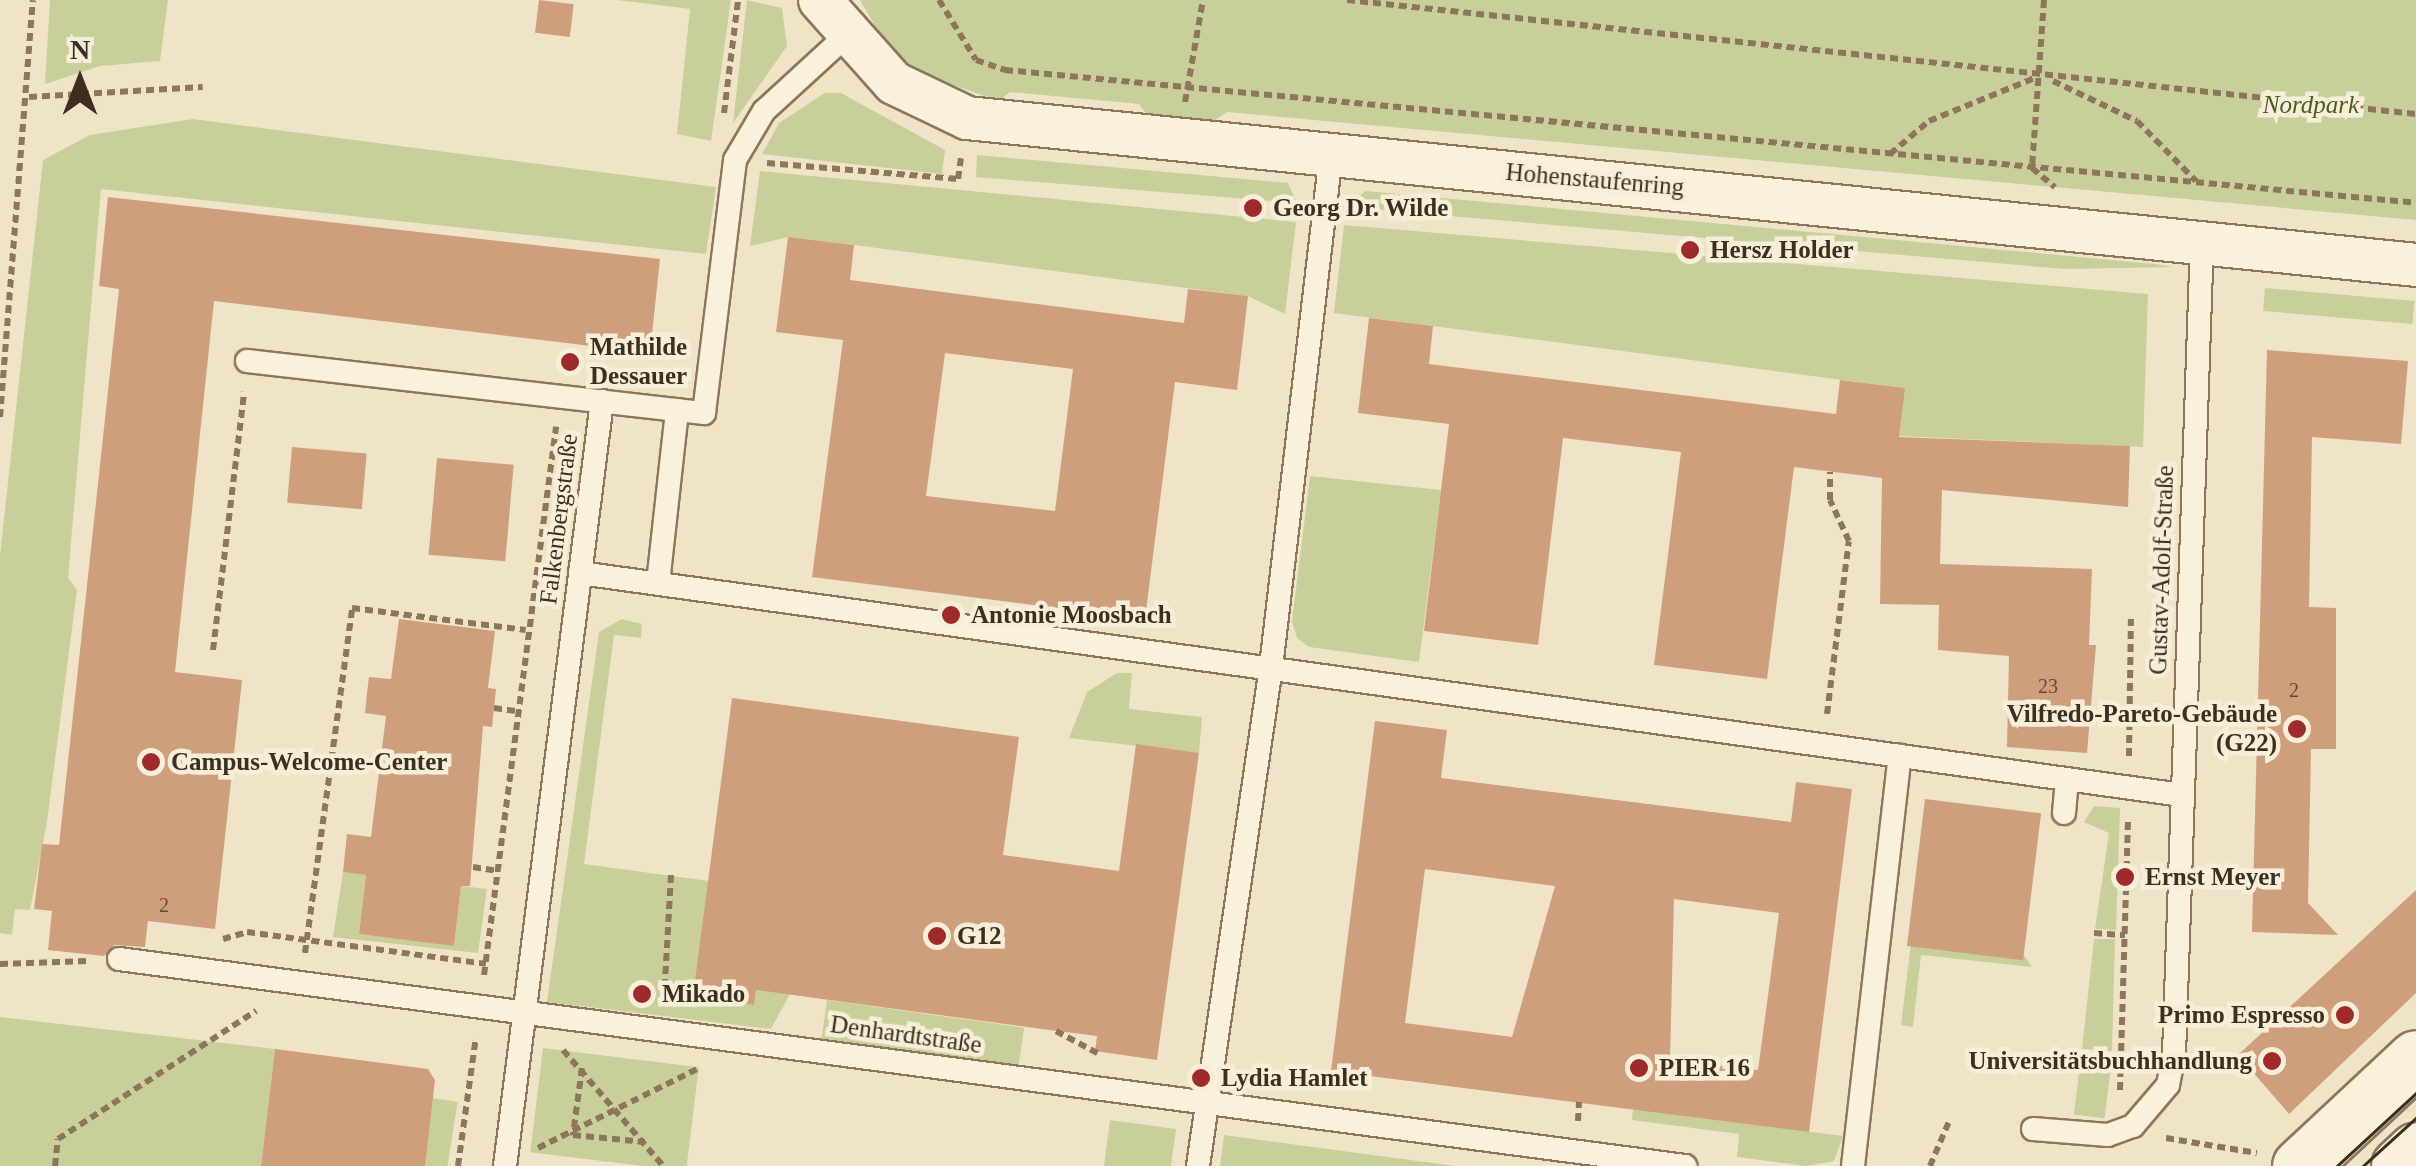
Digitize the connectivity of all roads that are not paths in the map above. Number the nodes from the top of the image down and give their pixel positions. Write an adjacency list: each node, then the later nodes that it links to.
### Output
1 (820, 0): 2 (street, Hohenstaufenring)
2 (847, 35): 3 (street, Hohenstaufenring); 8 (lane)
3 (1331, 155): 4 (street, Hohenstaufenring); 11 (lane)
4 (2202, 242): 5 (street, Hohenstaufenring); 14 (lane, Gustav-Adolf-Straße)
5 (2416, 265)
6 (247, 361): 7 (lane)
7 (602, 401): 8 (lane); 9 (lane, Falkenbergstraße)
8 (677, 410): 10 (lane)
9 (580, 573): 10 (lane); 17 (lane, Falkenbergstraße)
10 (658, 583): 11 (lane)
11 (1271, 667): 12 (lane); 19 (lane)
12 (1900, 756): 13 (lane); 26 (lane)
13 (2067, 780): 14 (lane); 15 (lane)
14 (2182, 795): 20 (lane, Gustav-Adolf-Straße)
15 (2064, 814)
16 (119, 959): 17 (lane, Denhardtstraße)
17 (522, 1014): 19 (lane, Denhardtstraße); 23 (lane, Falkenbergstraße)
18 (2416, 1058): 22 (street)
19 (1206, 1103): 24 (lane); 25 (lane, Denhardtstraße)
20 (2033, 1129)
21 (2416, 1150): 27 (street)
22 (2282, 1160)
23 (505, 1164)
24 (1198, 1166)
25 (1686, 1166)
26 (1853, 1166)
27 (2399, 1166)

